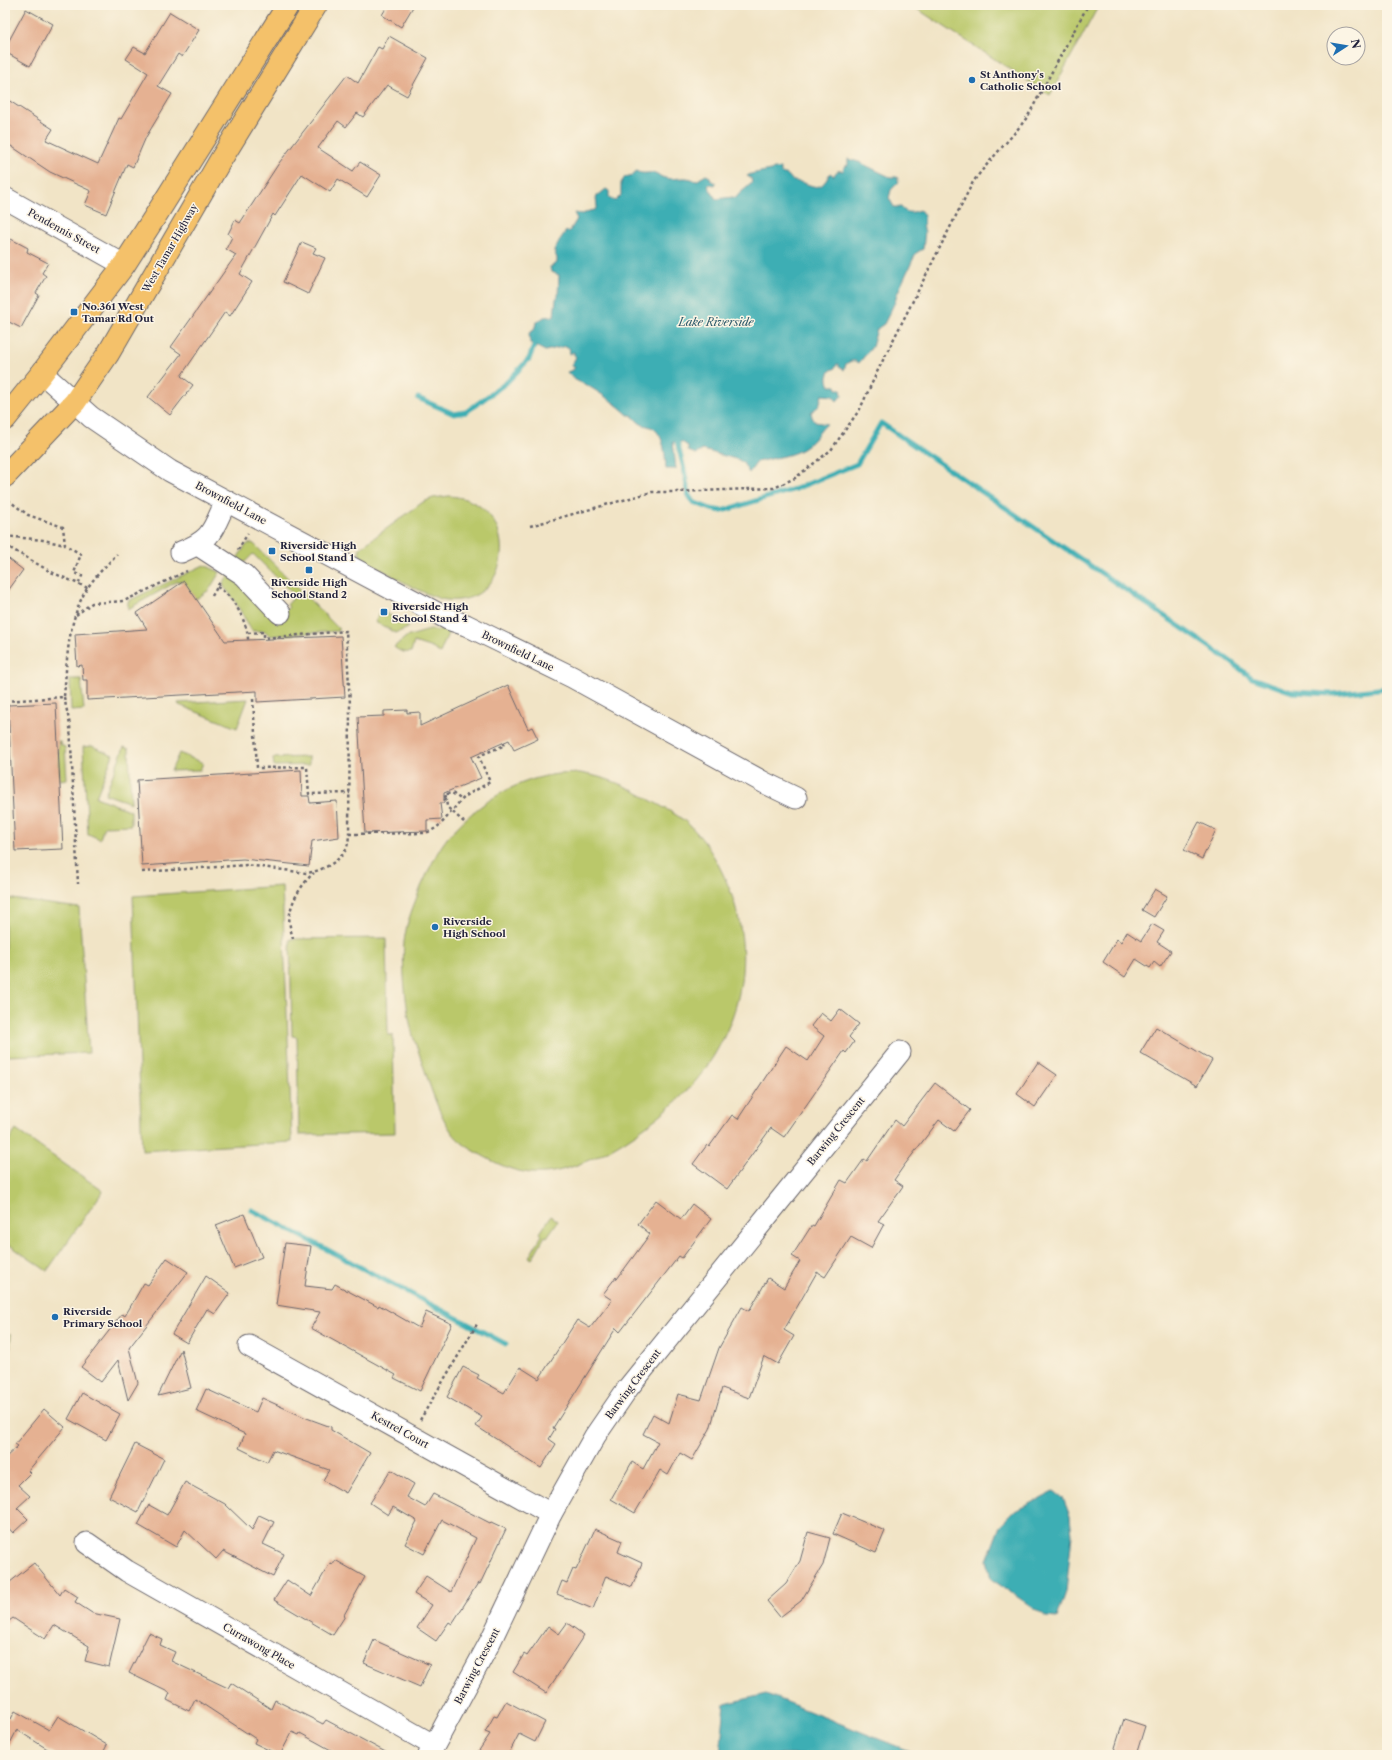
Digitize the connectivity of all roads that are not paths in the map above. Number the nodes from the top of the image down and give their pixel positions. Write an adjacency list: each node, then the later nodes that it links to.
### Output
1 (288, 5): 4 (highway)
2 (316, 5): 6 (highway, West Tamar Highway)
3 (5, 198): 4 (street, Pendennis Street)
4 (124, 265): 5 (highway)
5 (42, 373): 6 (street, Brownfield Lane); 7 (highway)
6 (75, 402): 8 (highway, West Tamar Highway); 9 (street, Brownfield Lane)
7 (5, 419)
8 (5, 476)
9 (226, 501): 10 (street); 11 (street, Brownfield Lane)
10 (280, 613)
11 (796, 798)
12 (900, 1052): 14 (street, Barwing Crescent)
13 (249, 1346): 14 (street, Kestrel Court)
14 (551, 1514): 16 (street, Barwing Crescent)
15 (86, 1543): 16 (street, Currawong Place)
16 (431, 1750)

